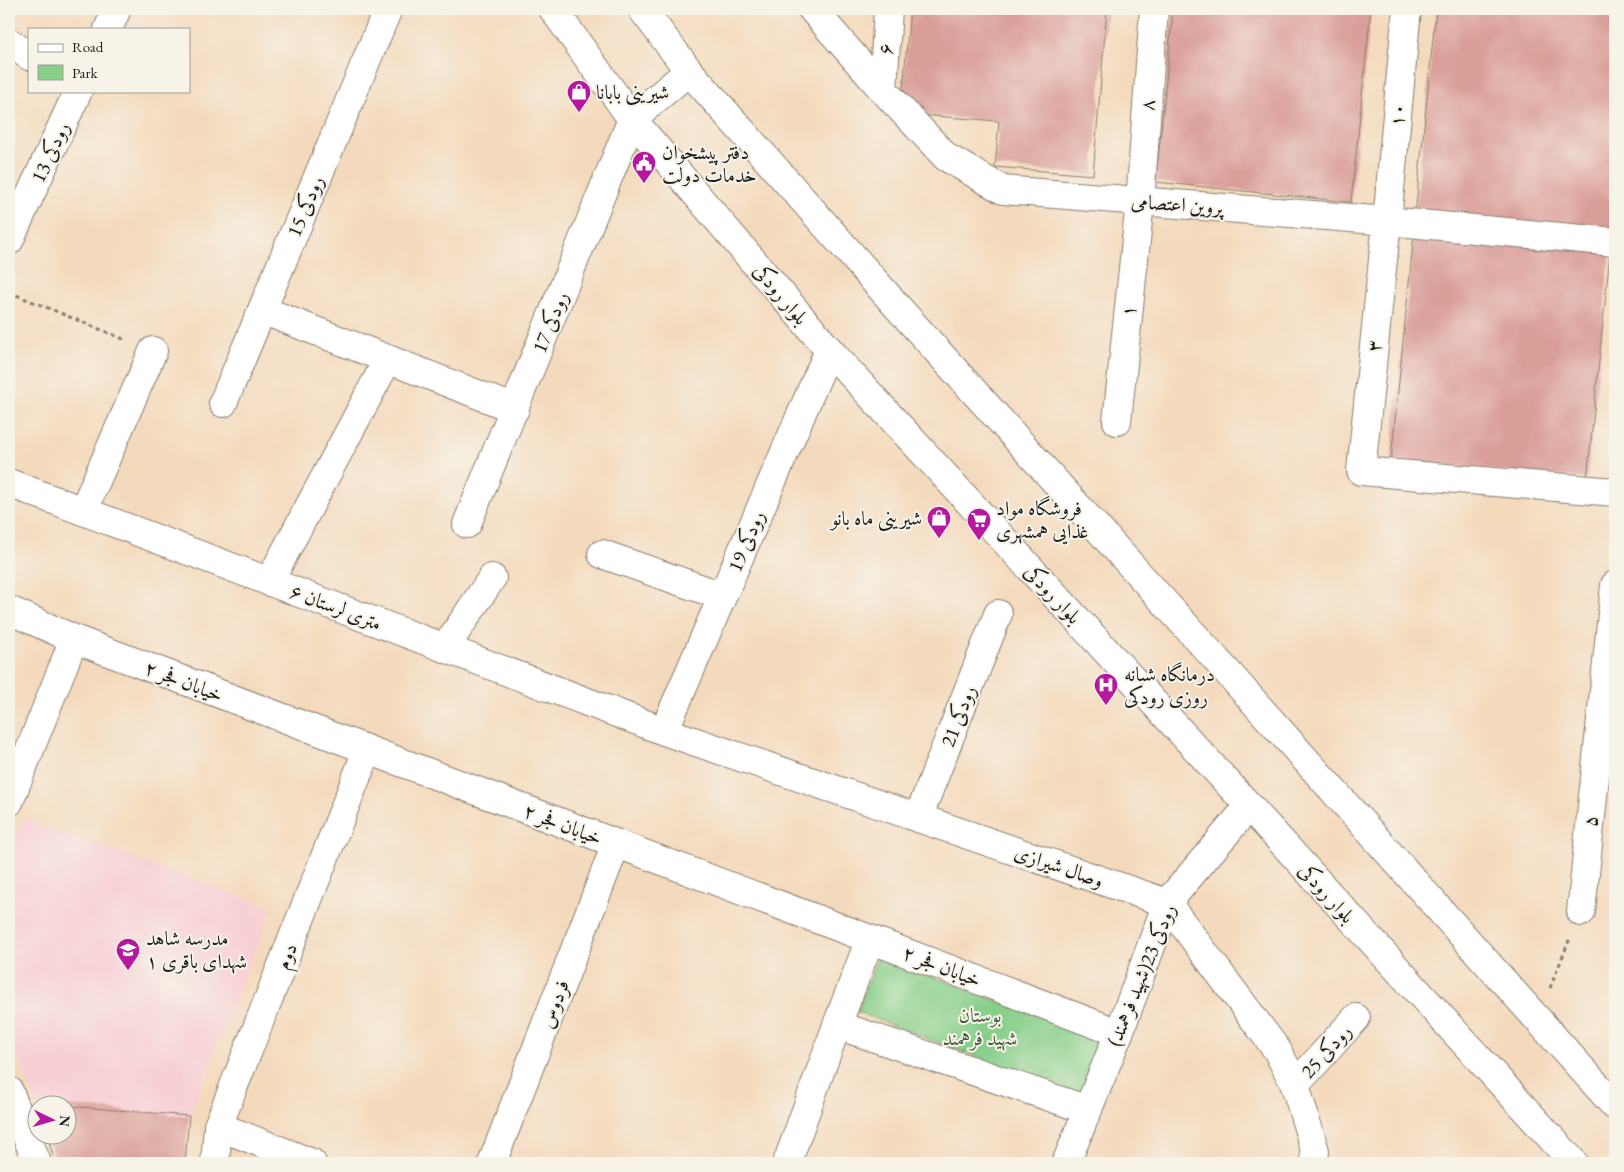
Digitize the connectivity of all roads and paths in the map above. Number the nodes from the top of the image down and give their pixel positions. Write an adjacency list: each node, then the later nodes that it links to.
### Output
1 (117, 9): 9 (street)
2 (388, 9): 21 (street, رودکی 15)
3 (553, 9): 15 (street, بلوار رودکی)
4 (642, 9): 12 (street)
5 (812, 9): 13 (street, پروین اعتصامی)
6 (888, 9): 13 (street, ۶)
7 (1154, 9): 16 (street, ۸)
8 (1407, 9): 17 (street, ۱۰)
9 (108, 28)
10 (9, 42): 11 (street)
11 (28, 55)
12 (689, 71): 15 (street); 51 (street)
13 (882, 90): 16 (street, پروین اعتصامی)
14 (78, 92): 18 (street, رودکی 13)
15 (632, 119): 22 (street, بلوار رودکی); 26 (street, رودکی 17)
16 (1140, 202): 17 (street, پروین اعتصامی); 27 (street, ۱)
17 (1387, 221): 19 (street, پروین اعتصامی); 29 (street, ۳)
18 (11, 229)
19 (1615, 242)
20 (9, 292): 23 (path)
21 (262, 310): 24 (street); 25 (street, رودکی 15)
22 (829, 350): 36 (street, رودکی 19); 44 (street, بلوار رودکی)
23 (153, 351): 30 (street)
24 (388, 359): 26 (street); 34 (street)
25 (223, 403)
26 (515, 408): 31 (street, رودکی 17)
27 (1116, 420)
28 (9, 483): 30 (street, ۶ متری لرستان)
29 (1615, 492)
30 (83, 511): 34 (street, ۶ متری لرستان)
31 (467, 524)
32 (602, 554): 36 (street)
33 (492, 578): 40 (street)
34 (269, 582): 40 (street, ۶ متری لرستان)
35 (1615, 585): 48 (street, ۵)
36 (722, 596): 41 (street, رودکی 19)
37 (9, 610): 39 (street, خیابان فجر ۲)
38 (998, 614): 45 (street, رودکی 21)
39 (74, 639): 42 (street, خیابان فجر ۲); 43 (street)
40 (445, 648): 41 (street, ۶ متری لرستان)
41 (664, 731): 45 (street, وصال شیرازی)
42 (367, 751): 46 (street, خیابان فجر ۲); 58 (street, دوم)
43 (9, 802)
44 (1249, 806): 47 (street, رودکی 23(شهید فرهمند)); 66 (street, بلوار رودکی)
45 (918, 818): 47 (street, وصال شیرازی)
46 (616, 844): 49 (street, خیابان فجر ۲); 62 (street, فردوس)
47 (1167, 903): 53 (street, رودکی 23(شهید فرهمند)); 54 (street)
48 (1581, 912): 51 (path)
49 (870, 939): 52 (street); 53 (street, خیابان فجر ۲)
50 (1356, 1018): 54 (street, رودکی 25)
51 (1538, 1019): 56 (street)
52 (837, 1025): 57 (street); 63 (street)
53 (1119, 1033): 57 (street, رودکی 23(شهید فرهمند))
54 (1295, 1085): 65 (street)
55 (11, 1101): 59 (street)
56 (1615, 1106)
57 (1088, 1110): 64 (street, رودکی 23(شهید فرهمند))
58 (218, 1126): 60 (street, دوم); 61 (street)
59 (35, 1163)
60 (215, 1163)
61 (312, 1163)
62 (492, 1163)
63 (786, 1163)
64 (1066, 1163)
65 (1314, 1163)
66 (1574, 1163)

